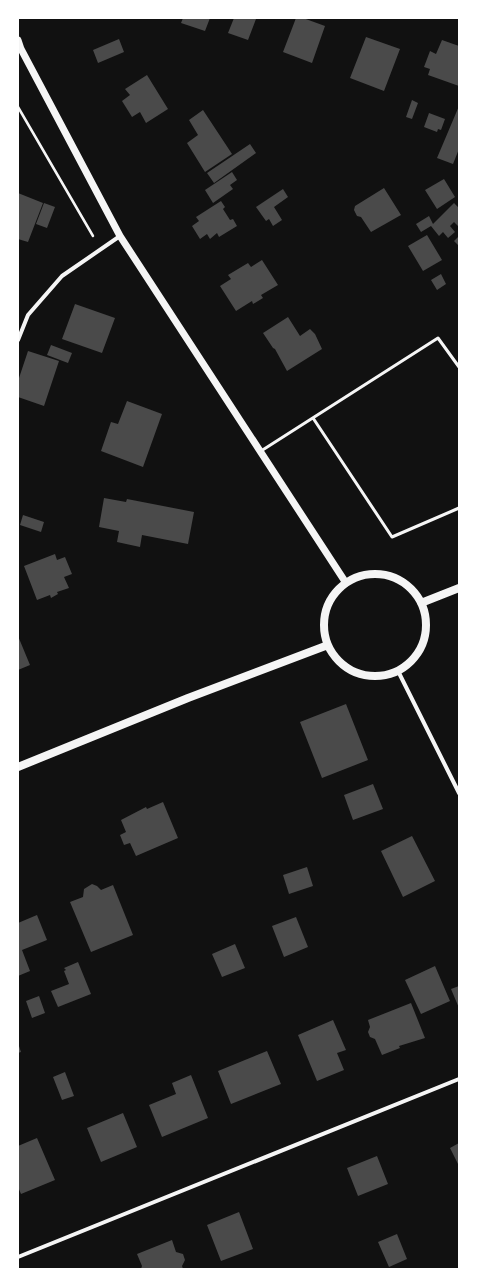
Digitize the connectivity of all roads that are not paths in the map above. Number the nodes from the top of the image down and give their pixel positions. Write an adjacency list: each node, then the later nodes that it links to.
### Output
1 (18, 40): 2 (street)
2 (120, 236): 3 (street); 6 (street)
3 (18, 340)
4 (459, 367): 5 (lane)
5 (313, 418): 6 (lane); 7 (lane)
6 (260, 451): 8 (street)
7 (459, 508)
8 (346, 583): 10 (main road); 11 (main road)
9 (459, 588): 10 (main road)
10 (421, 603): 12 (main road)
11 (328, 645): 12 (main road); 13 (main road)
12 (398, 671): 14 (street)
13 (18, 767)
14 (458, 791)
15 (459, 1078): 16 (street)
16 (18, 1257)

